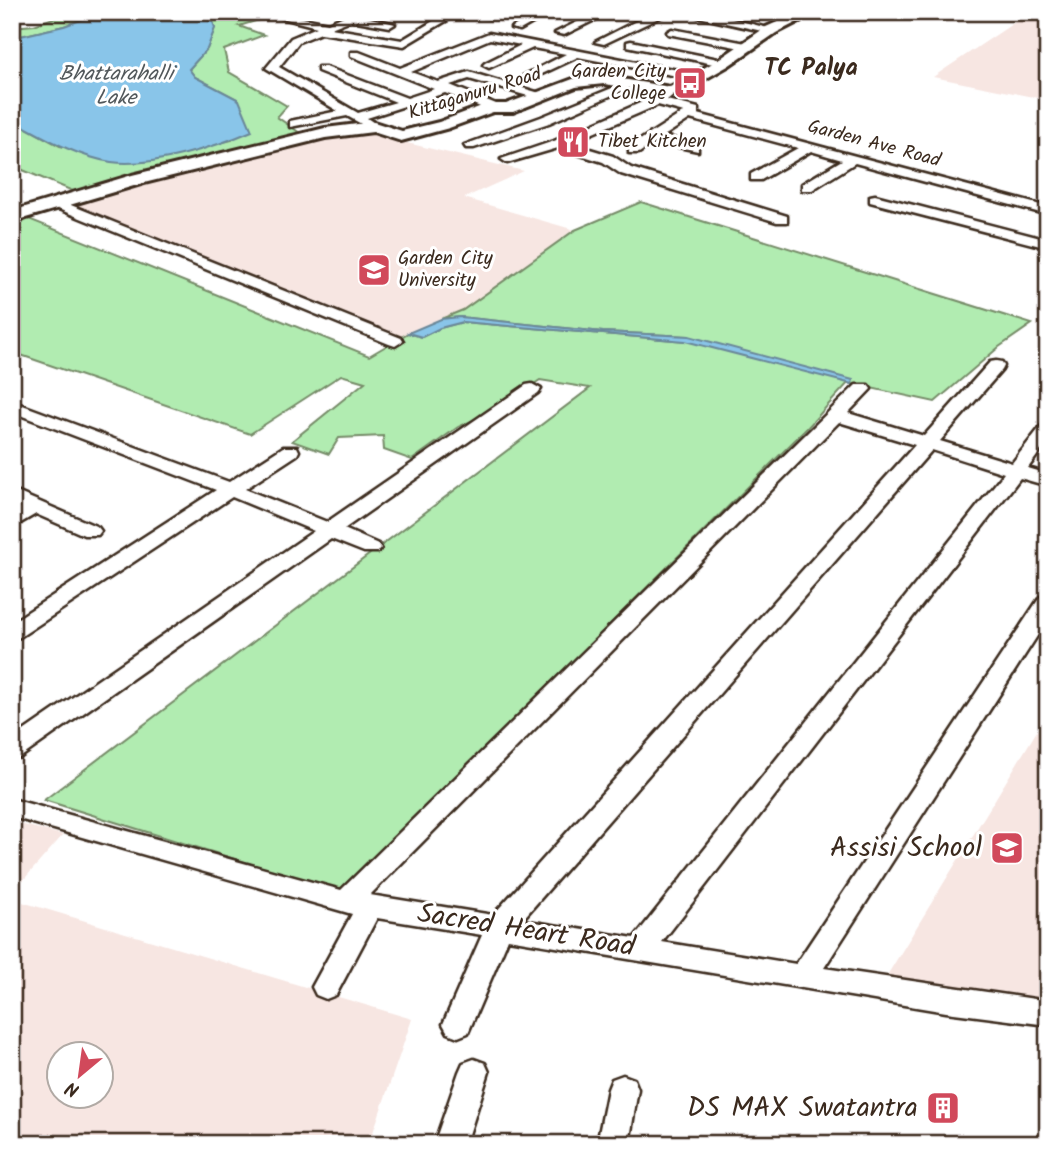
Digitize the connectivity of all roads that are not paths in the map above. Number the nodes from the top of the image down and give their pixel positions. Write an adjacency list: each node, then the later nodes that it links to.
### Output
1 (456, 12): 13 (street)
2 (467, 12): 3 (street)
3 (495, 12)
4 (547, 12): 14 (street)
5 (606, 12): 17 (street)
6 (663, 12): 18 (street)
7 (670, 12): 9 (street)
8 (811, 12): 15 (street)
9 (695, 13): 15 (street)
10 (357, 15): 12 (street); 13 (street)
11 (283, 17): 13 (street)
12 (390, 24)
13 (325, 28): 37 (street)
14 (516, 28)
15 (771, 30): 21 (street)
16 (671, 32): 21 (street)
17 (560, 33)
18 (600, 42)
19 (533, 44): 22 (street); 25 (street); 27 (street)
20 (631, 44): 24 (street)
21 (746, 46): 24 (street)
22 (577, 53): 28 (street); 29 (street)
23 (355, 54): 27 (street)
24 (723, 63): 28 (street)
25 (489, 65)
26 (322, 69): 35 (street)
27 (402, 71): 31 (street)
28 (698, 77): 32 (street)
29 (527, 78)
30 (631, 84): 32 (street, Kittaganuru Road); 33 (street, Kittaganuru Road); 39 (street)
31 (444, 87): 33 (street); 35 (street); 36 (street)
32 (672, 92): 34 (street)
33 (539, 96): 36 (street, Kittaganuru Road)
34 (657, 101): 38 (street, Garden Ave Road); 42 (street)
35 (407, 102): 37 (street)
36 (492, 107): 41 (street, Kittaganuru Road)
37 (353, 115): 40 (street); 41 (street)
38 (689, 115): 43 (street); 46 (street, Garden Ave Road)
39 (545, 120): 42 (street); 45 (street)
40 (294, 124)
41 (374, 127): 54 (street, Kittaganuru Road)
42 (587, 132): 44 (street)
43 (652, 137): 47 (street); 48 (street)
44 (558, 144): 49 (street); 58 (street)
45 (470, 145)
46 (809, 147): 50 (street, Garden Ave Road); 51 (street)
47 (694, 148)
48 (634, 150)
49 (507, 159)
50 (853, 159): 52 (street); 55 (street, Garden Ave Road)
51 (756, 177)
52 (807, 187)
53 (875, 199): 55 (street)
54 (56, 203): 57 (street, Kittaganuru Road); 60 (street)
55 (986, 211): 56 (street, Garden Ave Road); 59 (street)
56 (1048, 211)
57 (12, 217)
58 (782, 219)
59 (1048, 244)
60 (395, 341)
61 (996, 366): 67 (street)
62 (532, 389): 75 (street)
63 (862, 389): 65 (street)
64 (12, 406): 71 (street)
65 (836, 415): 67 (street); 82 (street)
66 (1048, 429): 69 (street)
67 (928, 443): 69 (street); 83 (street)
68 (290, 451): 71 (street)
69 (1016, 470): 70 (street); 84 (street)
70 (1048, 480)
71 (232, 489): 75 (street); 79 (street)
72 (12, 496): 73 (street)
73 (35, 506): 74 (street); 76 (street)
74 (12, 522)
75 (328, 530): 77 (street); 80 (street)
76 (91, 531)
77 (371, 548)
78 (1048, 602): 85 (street)
79 (12, 632)
80 (12, 751)
81 (12, 808): 82 (street, Sacred Heart Road)
82 (358, 904): 83 (street, Sacred Heart Road); 86 (street)
83 (499, 927): 84 (street, Sacred Heart Road); 88 (street)
84 (640, 950): 85 (street, Sacred Heart Road)
85 (803, 977): 87 (street, Sacred Heart Road)
86 (326, 987)
87 (1048, 1013)
88 (458, 1024)
89 (474, 1072): 91 (street)
90 (623, 1089): 92 (street)
91 (450, 1144)
92 (613, 1144)

